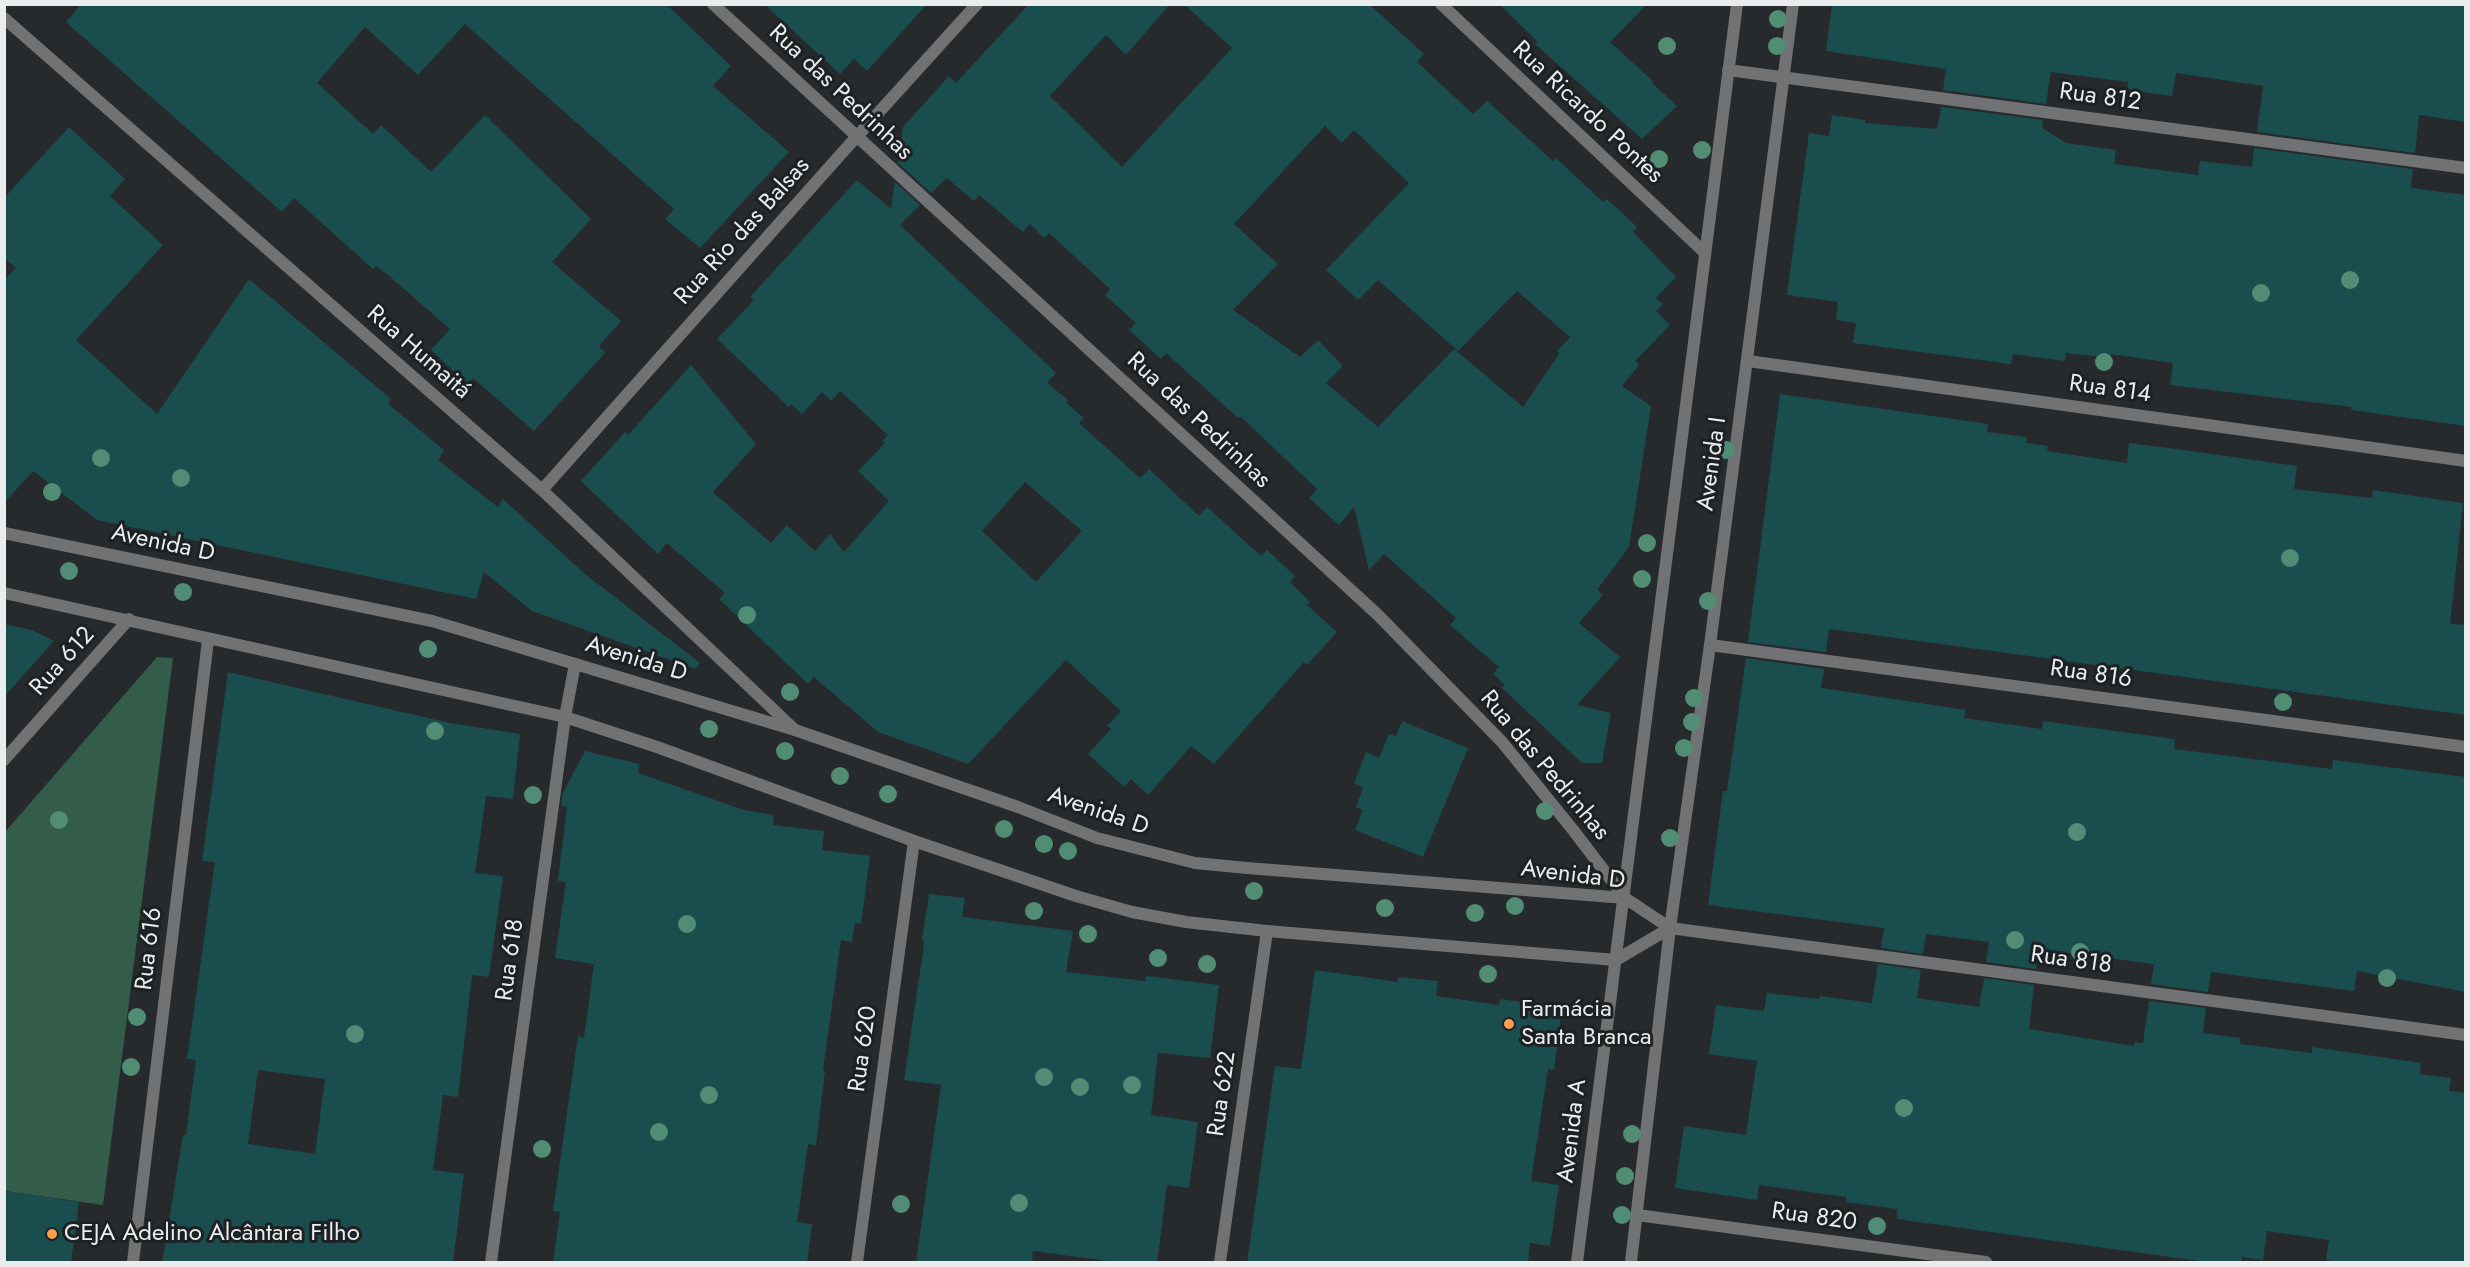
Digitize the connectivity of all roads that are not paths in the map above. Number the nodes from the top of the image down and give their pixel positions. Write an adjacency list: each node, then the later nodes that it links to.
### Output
1 (713, 4): 9 (street, Rua das Pedrinhas)
2 (977, 4): 9 (street, Rua Rio das Balsas)
3 (1441, 4): 11 (street, Rua Ricardo Pontes)
4 (1737, 4): 7 (street, Avenida I)
5 (1793, 4): 8 (street, Avenida I)
6 (4, 18): 14 (street, Rua Humaitá)
7 (1728, 70): 8 (street, Rua 812); 11 (street, Avenida I)
8 (1784, 77): 10 (street, Rua 812); 12 (street, Avenida I)
9 (856, 137): 14 (street, Rua Rio das Balsas); 26 (street, Rua das Pedrinhas)
10 (2466, 168)
11 (1704, 252): 26 (street, Avenida I)
12 (1748, 361): 13 (street, Rua 814); 19 (street, Avenida I)
13 (2466, 461)
14 (542, 490): 22 (street, Rua Humaitá)
15 (4, 533): 20 (street, Avenida D)
16 (4, 593): 17 (street)
17 (129, 620): 18 (street); 24 (street, Rua 612)
18 (208, 640): 21 (street); 32 (street, Rua 616)
19 (1710, 645): 23 (street, Rua 816); 27 (street, Avenida I)
20 (575, 664): 21 (street, Rua 618); 22 (street, Avenida D)
21 (565, 717): 25 (street); 33 (street, Rua 618)
22 (795, 730): 26 (street, Avenida D)
23 (2466, 747)
24 (4, 760)
25 (914, 841): 28 (street); 34 (street, Rua 620)
26 (1624, 898): 27 (street, Avenida D); 29 (street, Avenida A)
27 (1670, 928): 29 (street); 30 (street, Rua 818); 31 (street)
28 (1267, 931): 29 (street); 35 (street, Rua 622)
29 (1616, 960): 36 (street, Avenida A)
30 (2466, 1035)
31 (1637, 1215): 37 (street); 38 (street, Rua 820)
32 (133, 1263)
33 (491, 1263)
34 (857, 1263)
35 (1220, 1263)
36 (1577, 1263)
37 (1630, 1263)
38 (1986, 1263)

